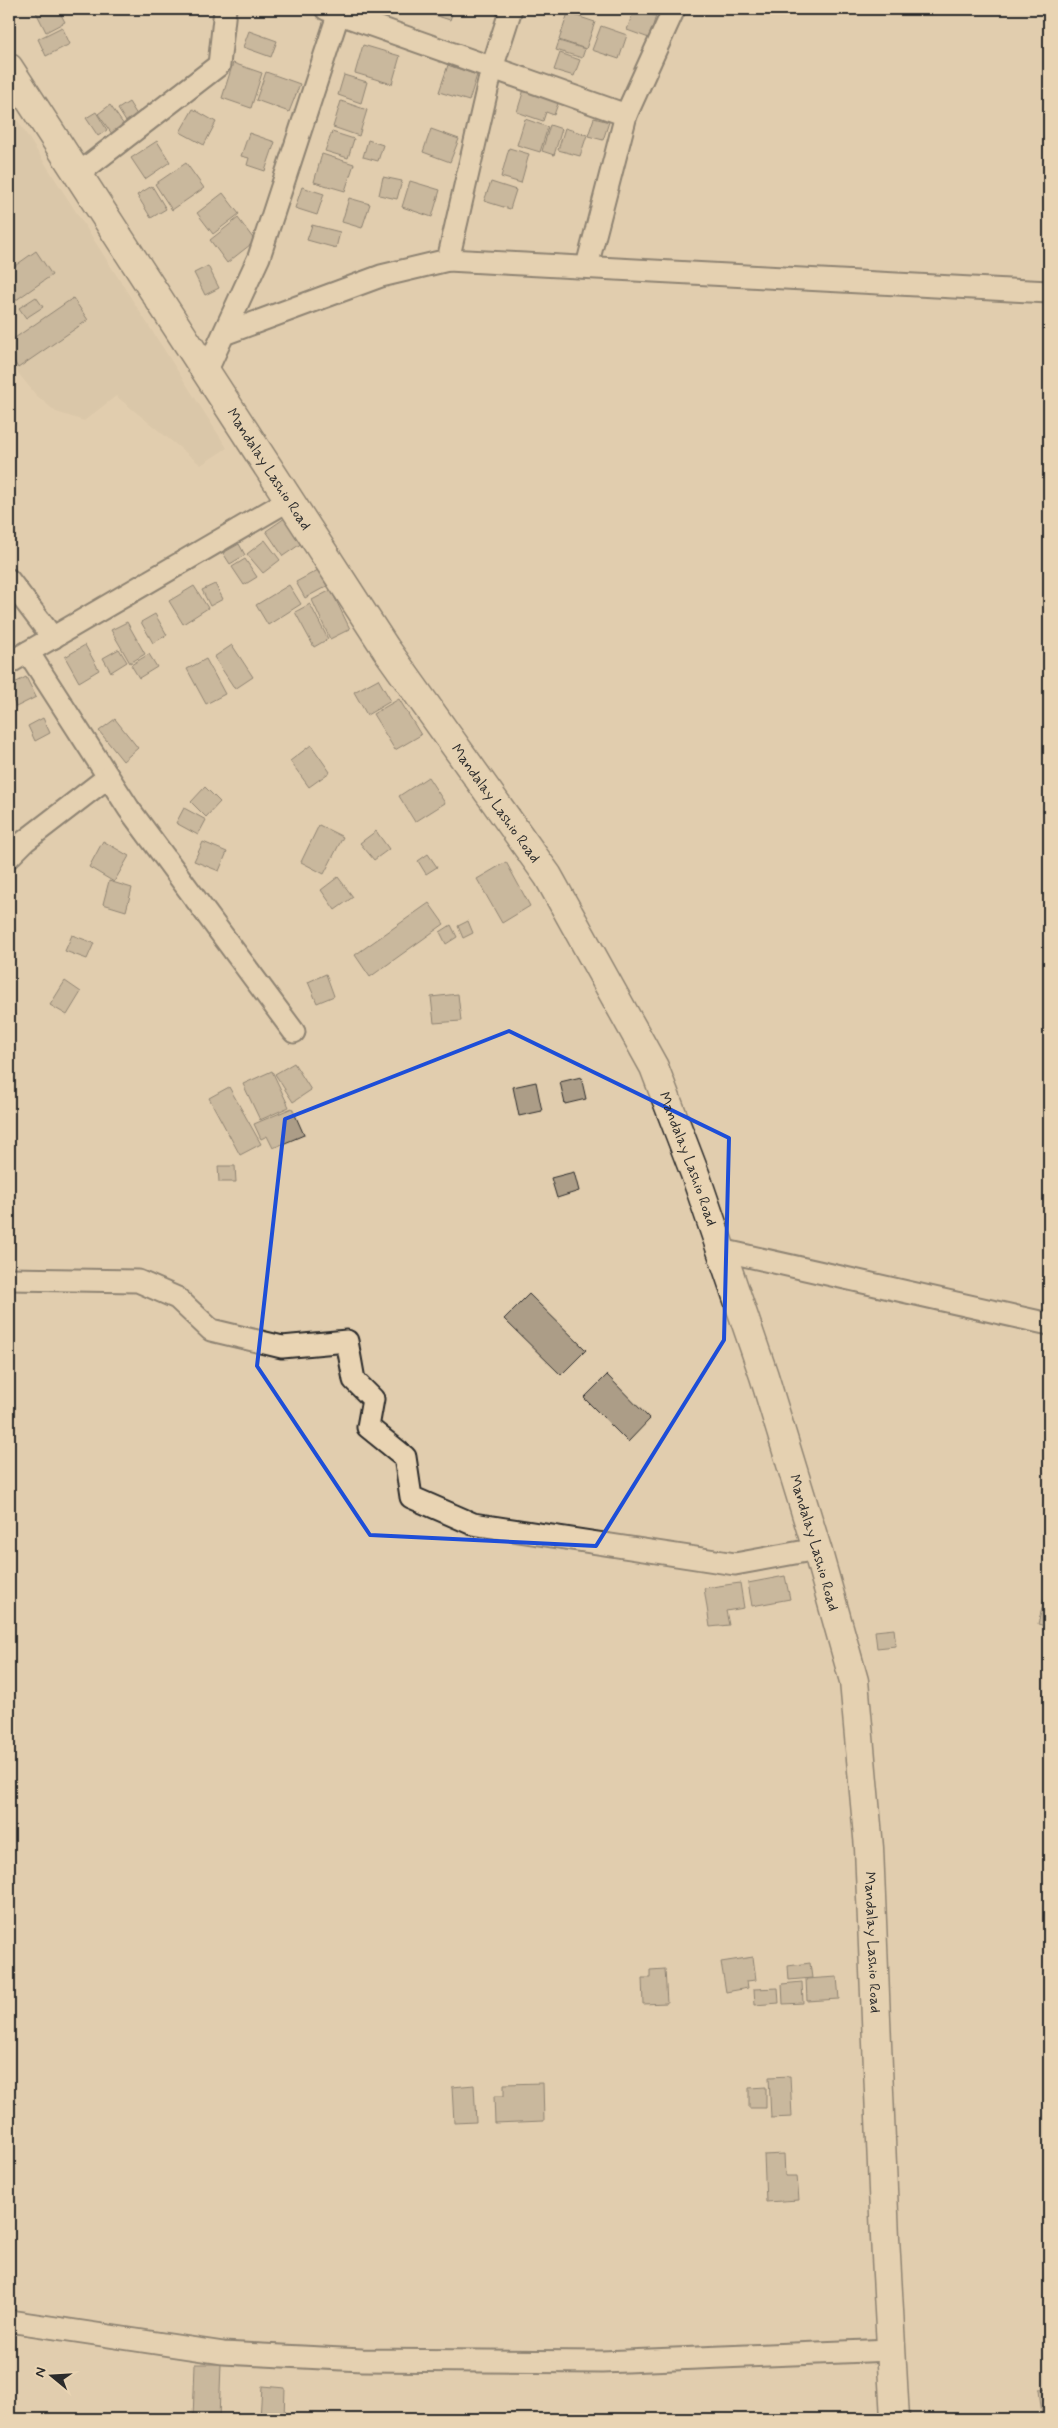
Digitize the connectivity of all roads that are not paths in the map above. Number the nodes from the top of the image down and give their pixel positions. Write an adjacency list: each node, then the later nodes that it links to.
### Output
1 (224, 9): 8 (street)
2 (511, 9): 6 (street)
3 (674, 9): 7 (street)
4 (335, 10): 6 (street); 12 (street)
5 (9, 68): 8 (highway, Mandalay Lashio Road)
6 (492, 68): 7 (street); 9 (street)
7 (626, 114): 10 (street)
8 (78, 174): 13 (highway, Mandalay Lashio Road)
9 (448, 260): 10 (street); 12 (street)
10 (587, 266): 11 (street)
11 (1049, 292)
12 (224, 334): 13 (street)
13 (206, 372): 14 (highway, Mandalay Lashio Road)
14 (289, 500): 16 (street); 22 (highway, Mandalay Lashio Road)
15 (9, 580): 16 (street)
16 (52, 638): 17 (street)
17 (28, 652): 18 (street); 19 (street)
18 (9, 663)
19 (108, 776): 20 (street); 21 (street)
20 (9, 857)
21 (294, 1032)
22 (721, 1250): 24 (street); 25 (highway, Mandalay Lashio Road)
23 (9, 1279): 25 (street)
24 (1049, 1324)
25 (817, 1548): 27 (highway, Mandalay Lashio Road)
26 (9, 2321): 27 (street)
27 (891, 2350): 28 (highway, Mandalay Lashio Road)
28 (895, 2419)

